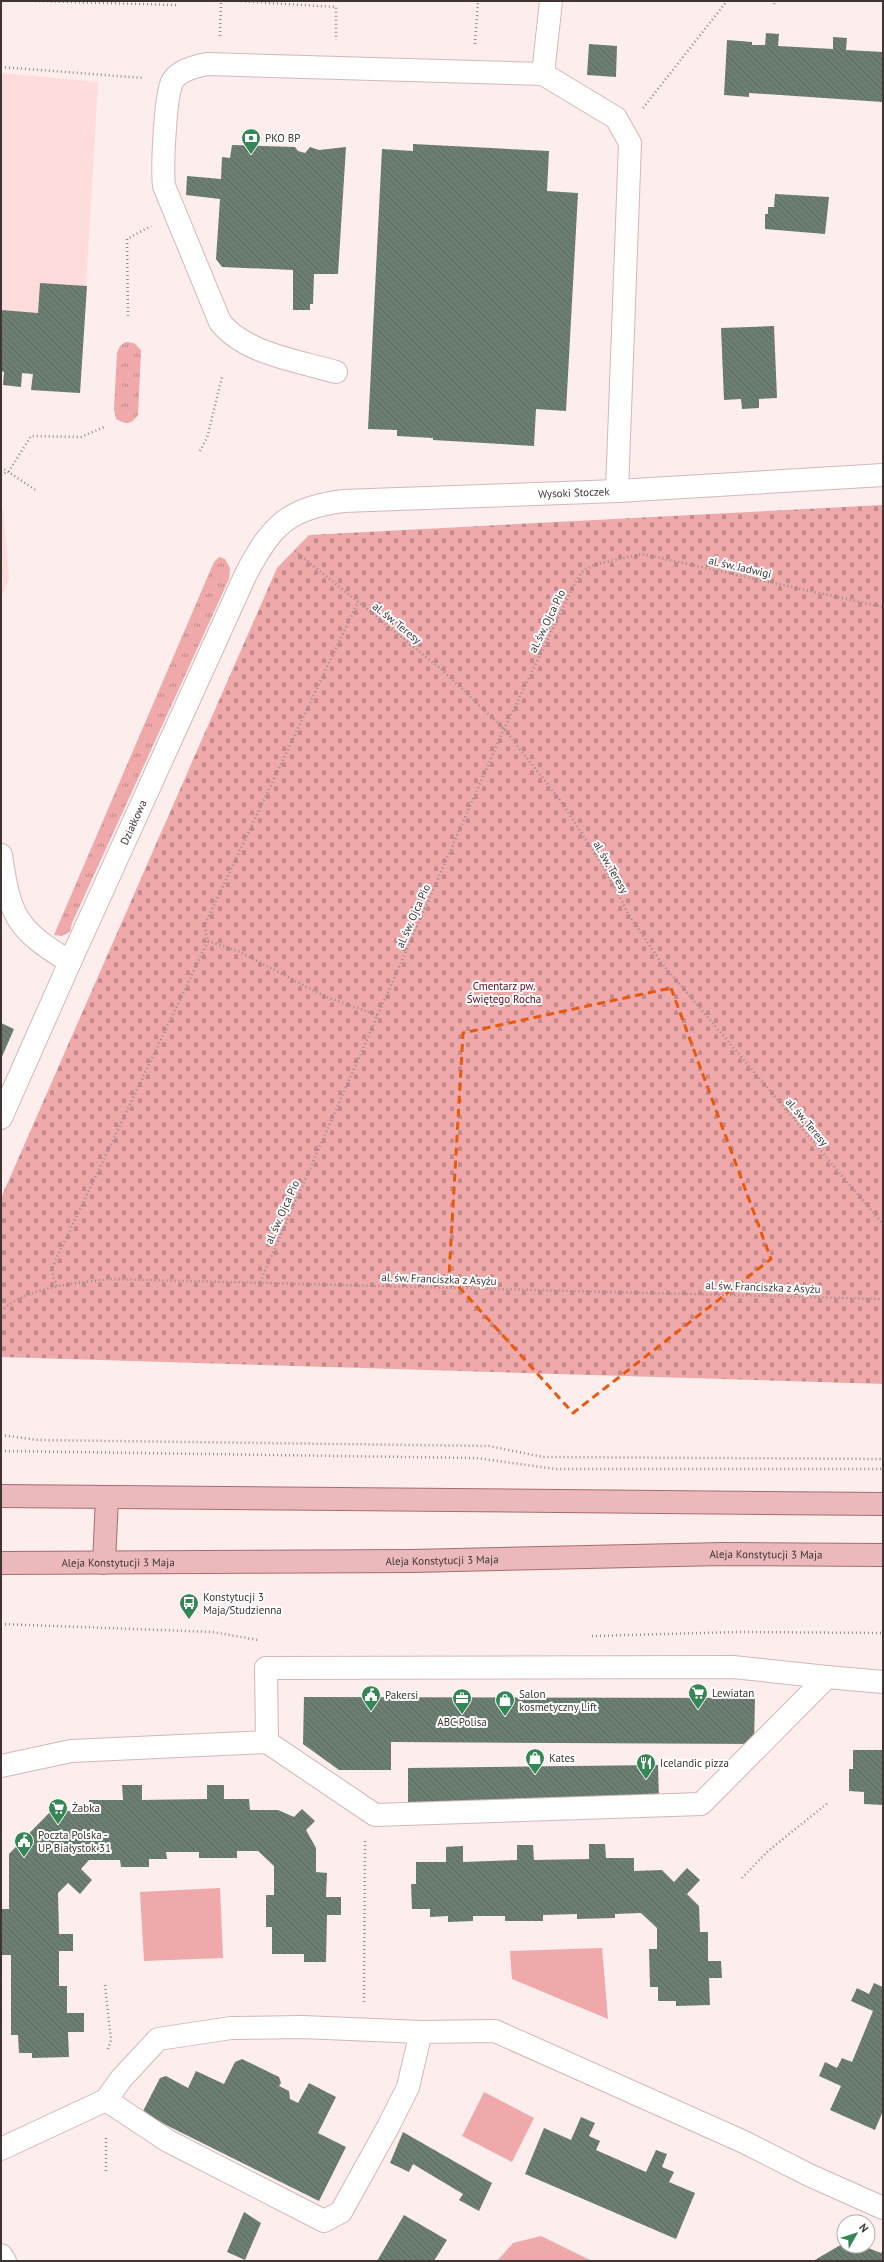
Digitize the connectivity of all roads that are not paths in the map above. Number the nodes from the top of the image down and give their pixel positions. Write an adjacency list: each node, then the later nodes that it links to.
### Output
1 (551, 1): 2 (street)
2 (543, 74): 3 (street); 5 (street)
3 (336, 372)
4 (883, 475): 5 (street, Wysoki Stoczek)
5 (617, 491): 6 (street, Wysoki Stoczek)
6 (273, 531): 8 (street, Działkowa)
7 (1, 855): 8 (street)
8 (70, 962): 9 (street, Działkowa)
9 (1, 1118)
10 (1, 1496): 11 (main road)
11 (107, 1498): 12 (main road); 15 (main road)
12 (883, 1504)
13 (883, 1555): 15 (main road, Aleja Konstytucji 3 Maja)
14 (1, 1563): 15 (main road, Aleja Konstytucji 3 Maja)
15 (104, 1563)
16 (827, 1677): 17 (street); 18 (street); 18 (street)
17 (883, 1682)
18 (267, 1742): 19 (street)
19 (1, 1766)
20 (421, 2032): 21 (street); 21 (street); 23 (street)
21 (106, 2100): 22 (street)
22 (1, 2149)
23 (883, 2208)
24 (1, 2255): 25 (street)
25 (5, 2261)

